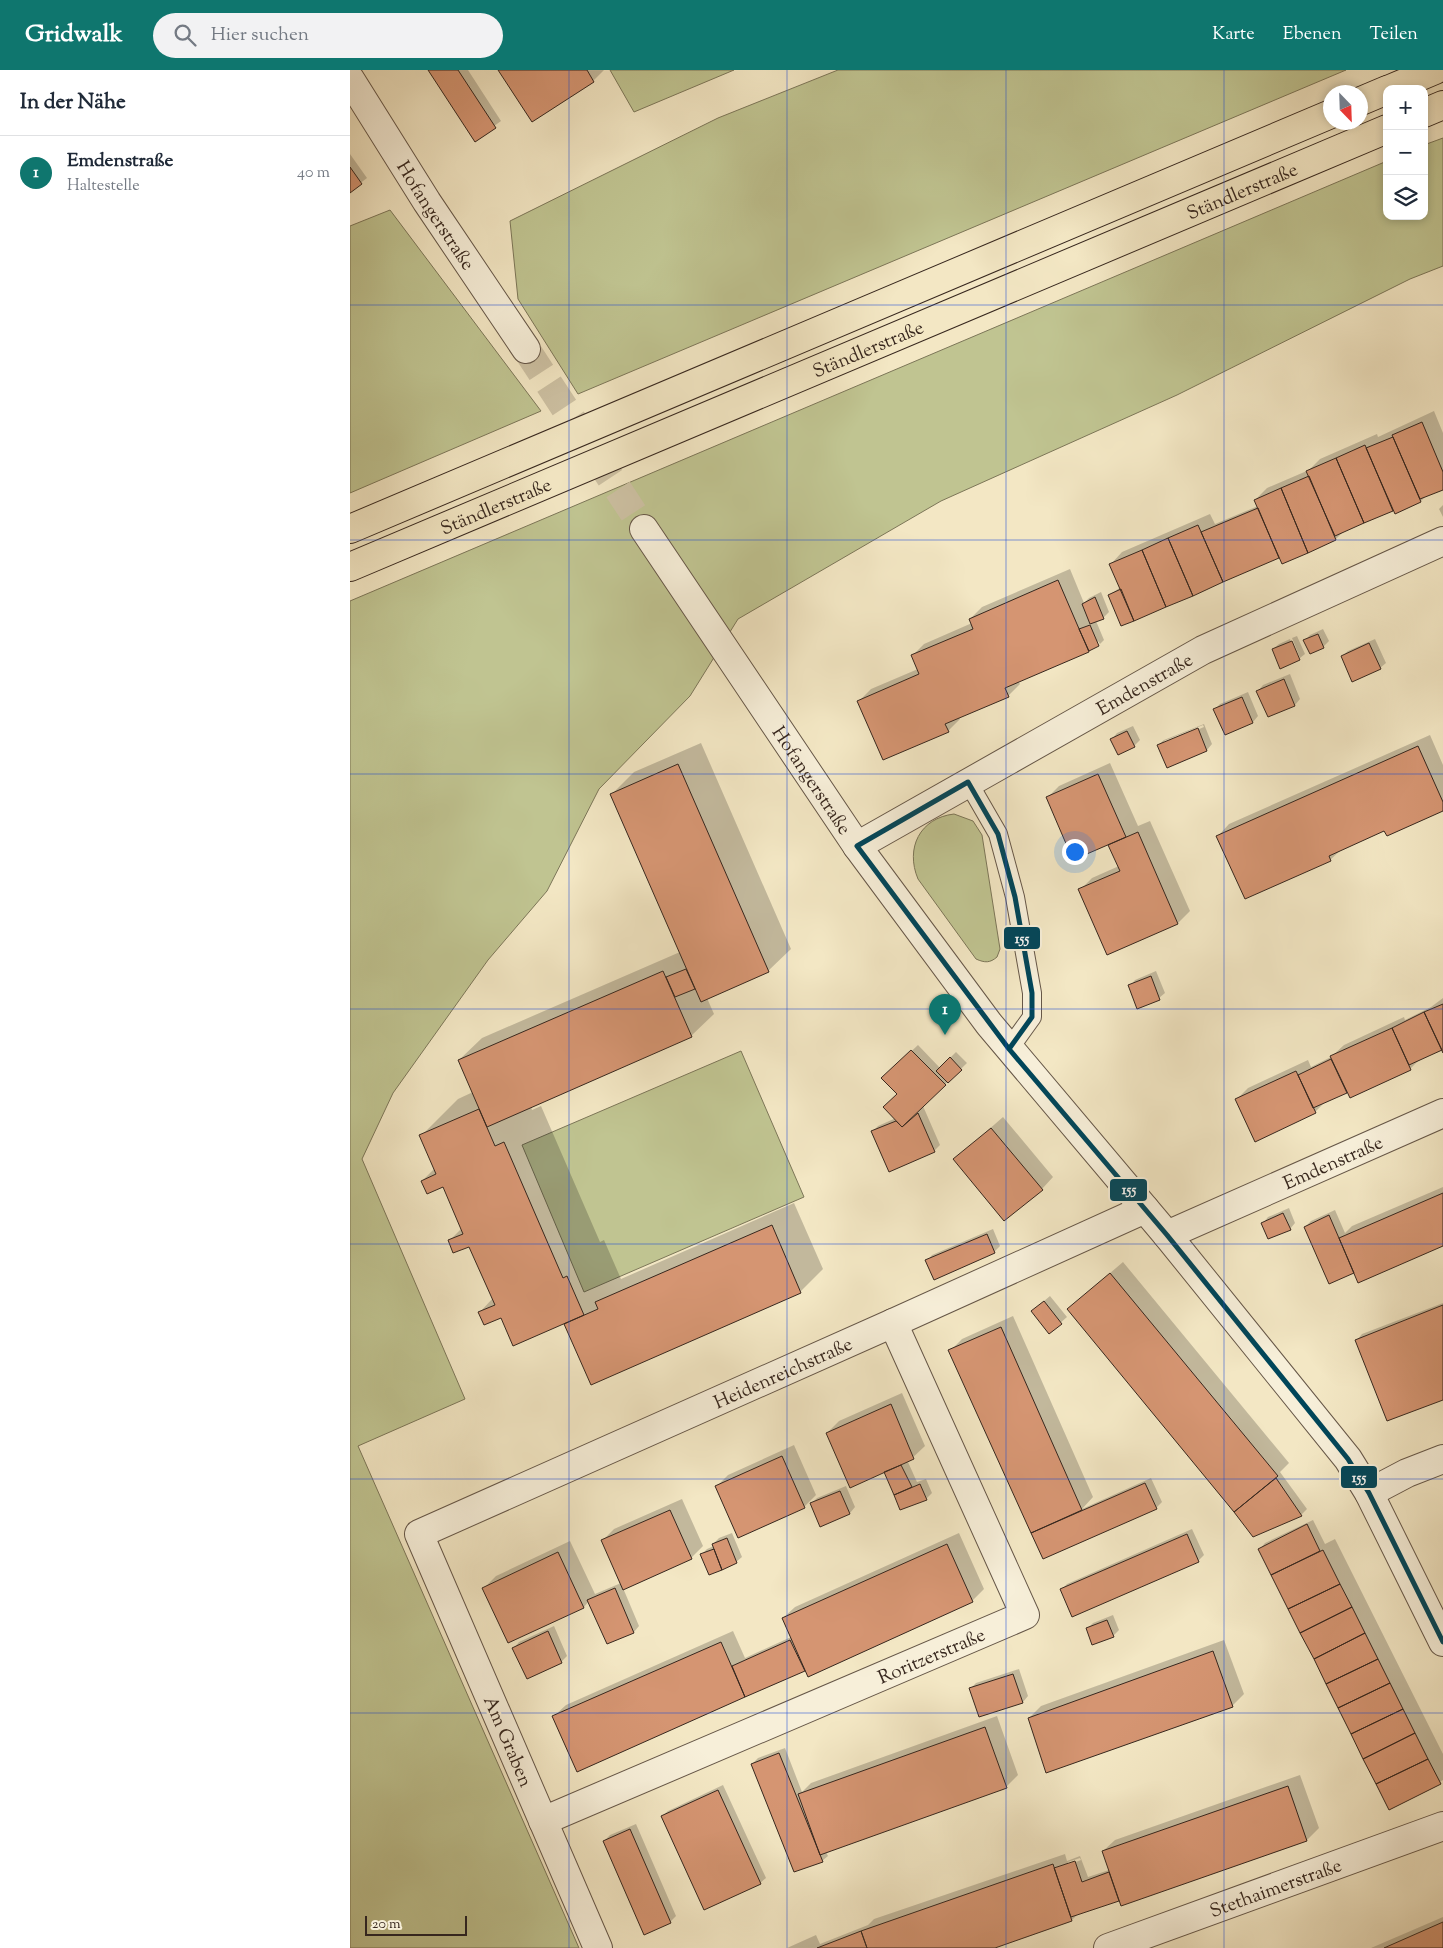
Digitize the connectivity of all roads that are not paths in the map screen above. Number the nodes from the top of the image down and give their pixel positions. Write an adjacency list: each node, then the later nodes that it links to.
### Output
1 (1435, 70): 3 (highway)
2 (350, 79): 10 (street, Hofangerstraße)
3 (1399, 85)
4 (1383, 92): 5 (highway)
5 (1368, 98)
6 (1443, 105): 7 (highway)
7 (1428, 111)
8 (1323, 117): 11 (highway, Ständlerstraße)
9 (1385, 130): 14 (highway, Ständlerstraße)
10 (526, 349)
11 (350, 529)
12 (644, 529): 16 (street, Hofangerstraße)
13 (1443, 542): 15 (street, Emdenstraße)
14 (350, 567)
15 (968, 782): 16 (street, Emdenstraße); 17 (lane)
16 (856, 846): 17 (street, Hofangerstraße)
17 (1009, 1049): 19 (street, Hofangerstraße)
18 (1443, 1113): 20 (street, Emdenstraße)
19 (1145, 1208): 20 (street, Hofangerstraße); 21 (street, Heidenreichstraße)
20 (1166, 1235): 23 (street, Hofangerstraße)
21 (893, 1323): 24 (street, Heidenreichstraße); 26 (street, Roritzerstraße)
22 (1443, 1459): 23 (street)
23 (1369, 1492): 25 (street, Hofangerstraße)
24 (419, 1534): 26 (street, Am Graben)
25 (1443, 1642)
26 (544, 1821): 28 (street, Am Graben)
27 (1443, 1826): 29 (street, Stethaimerstraße)
28 (598, 1948)
29 (1108, 1948)

